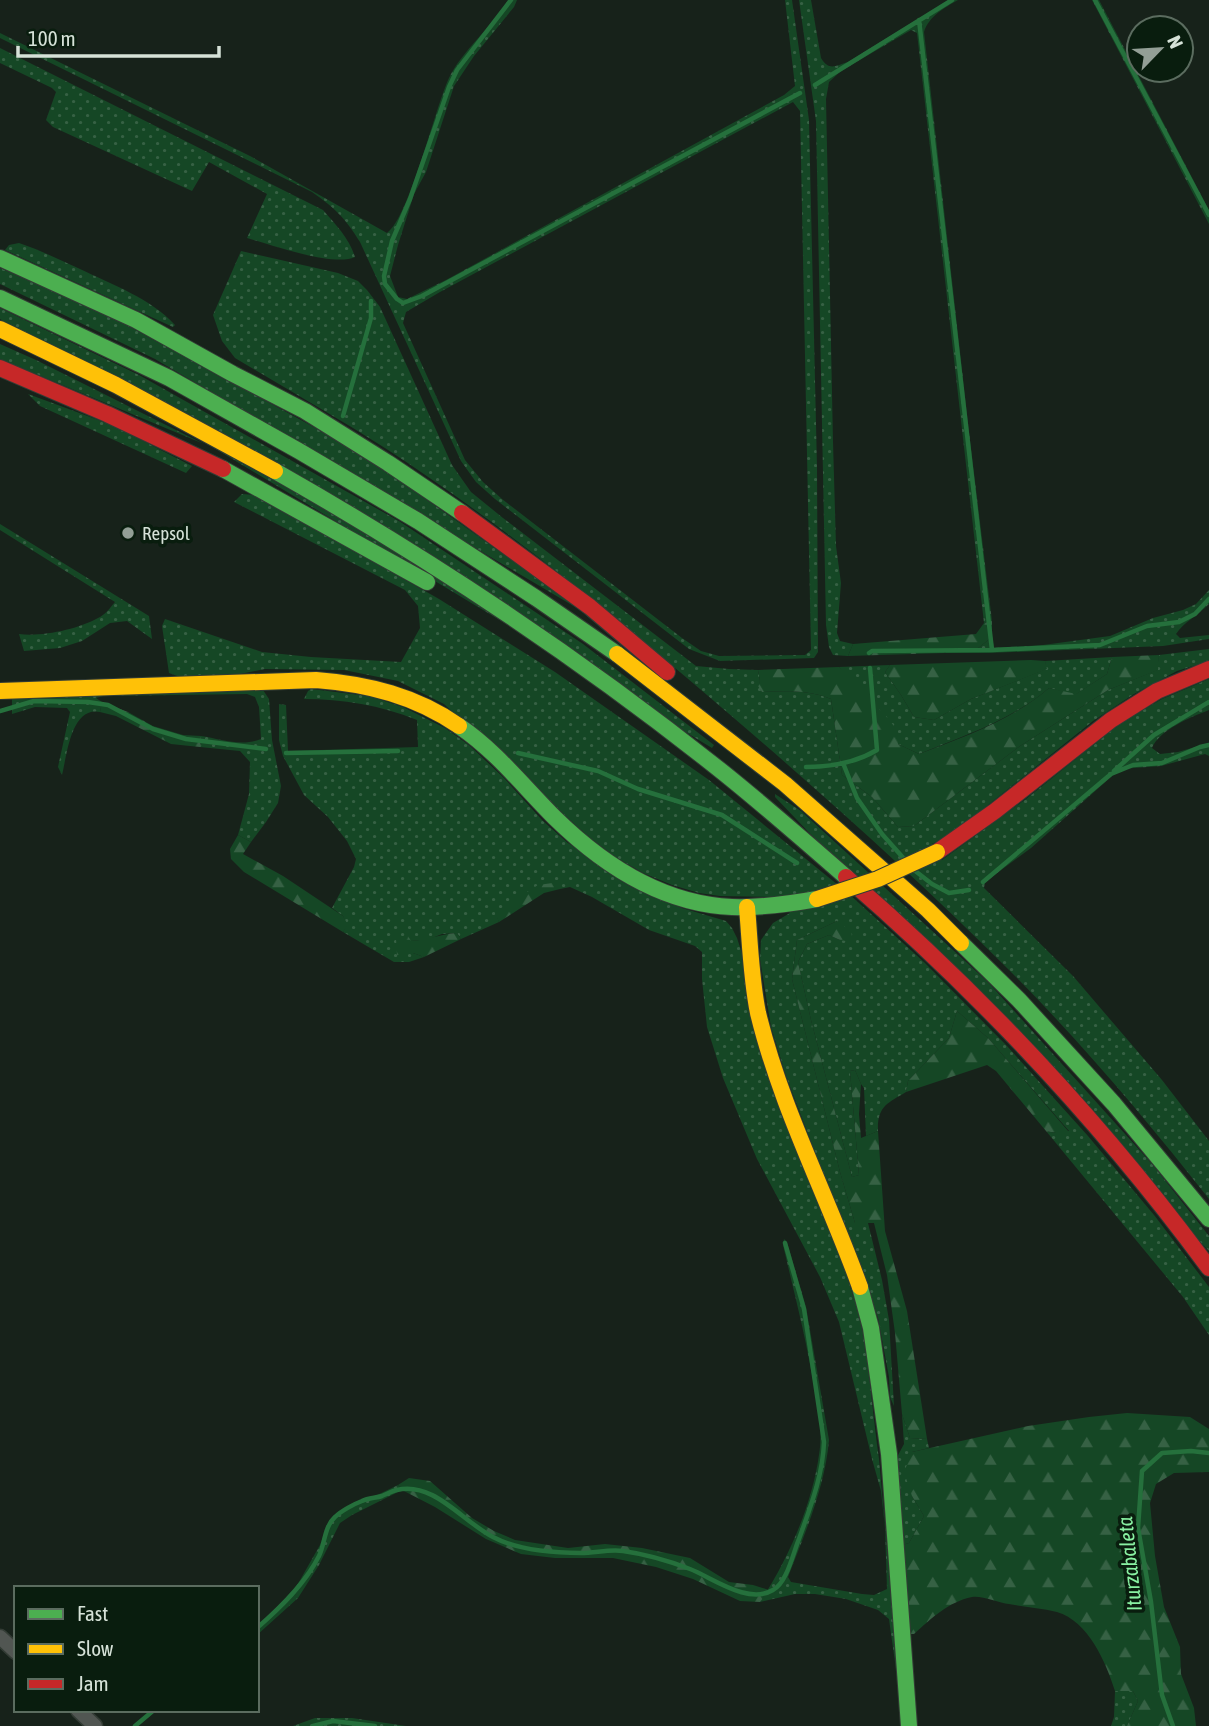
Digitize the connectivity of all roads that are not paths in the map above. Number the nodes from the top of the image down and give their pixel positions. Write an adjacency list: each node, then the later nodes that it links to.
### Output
1 (0, 258): 8 (main road)
2 (0, 298): 8 (main road)
3 (0, 330): 6 (main road)
4 (0, 368): 6 (main road)
5 (1209, 669): 9 (main road, bridge)
6 (596, 677): 11 (main road)
7 (0, 691): 9 (main road)
8 (785, 784): 10 (main road)
9 (747, 907): 16 (main road)
10 (1209, 1219)
11 (1209, 1268)
12 (0, 1637): 13 (street)
13 (14, 1650)
14 (80, 1712): 15 (street)
15 (95, 1726)
16 (909, 1726)

